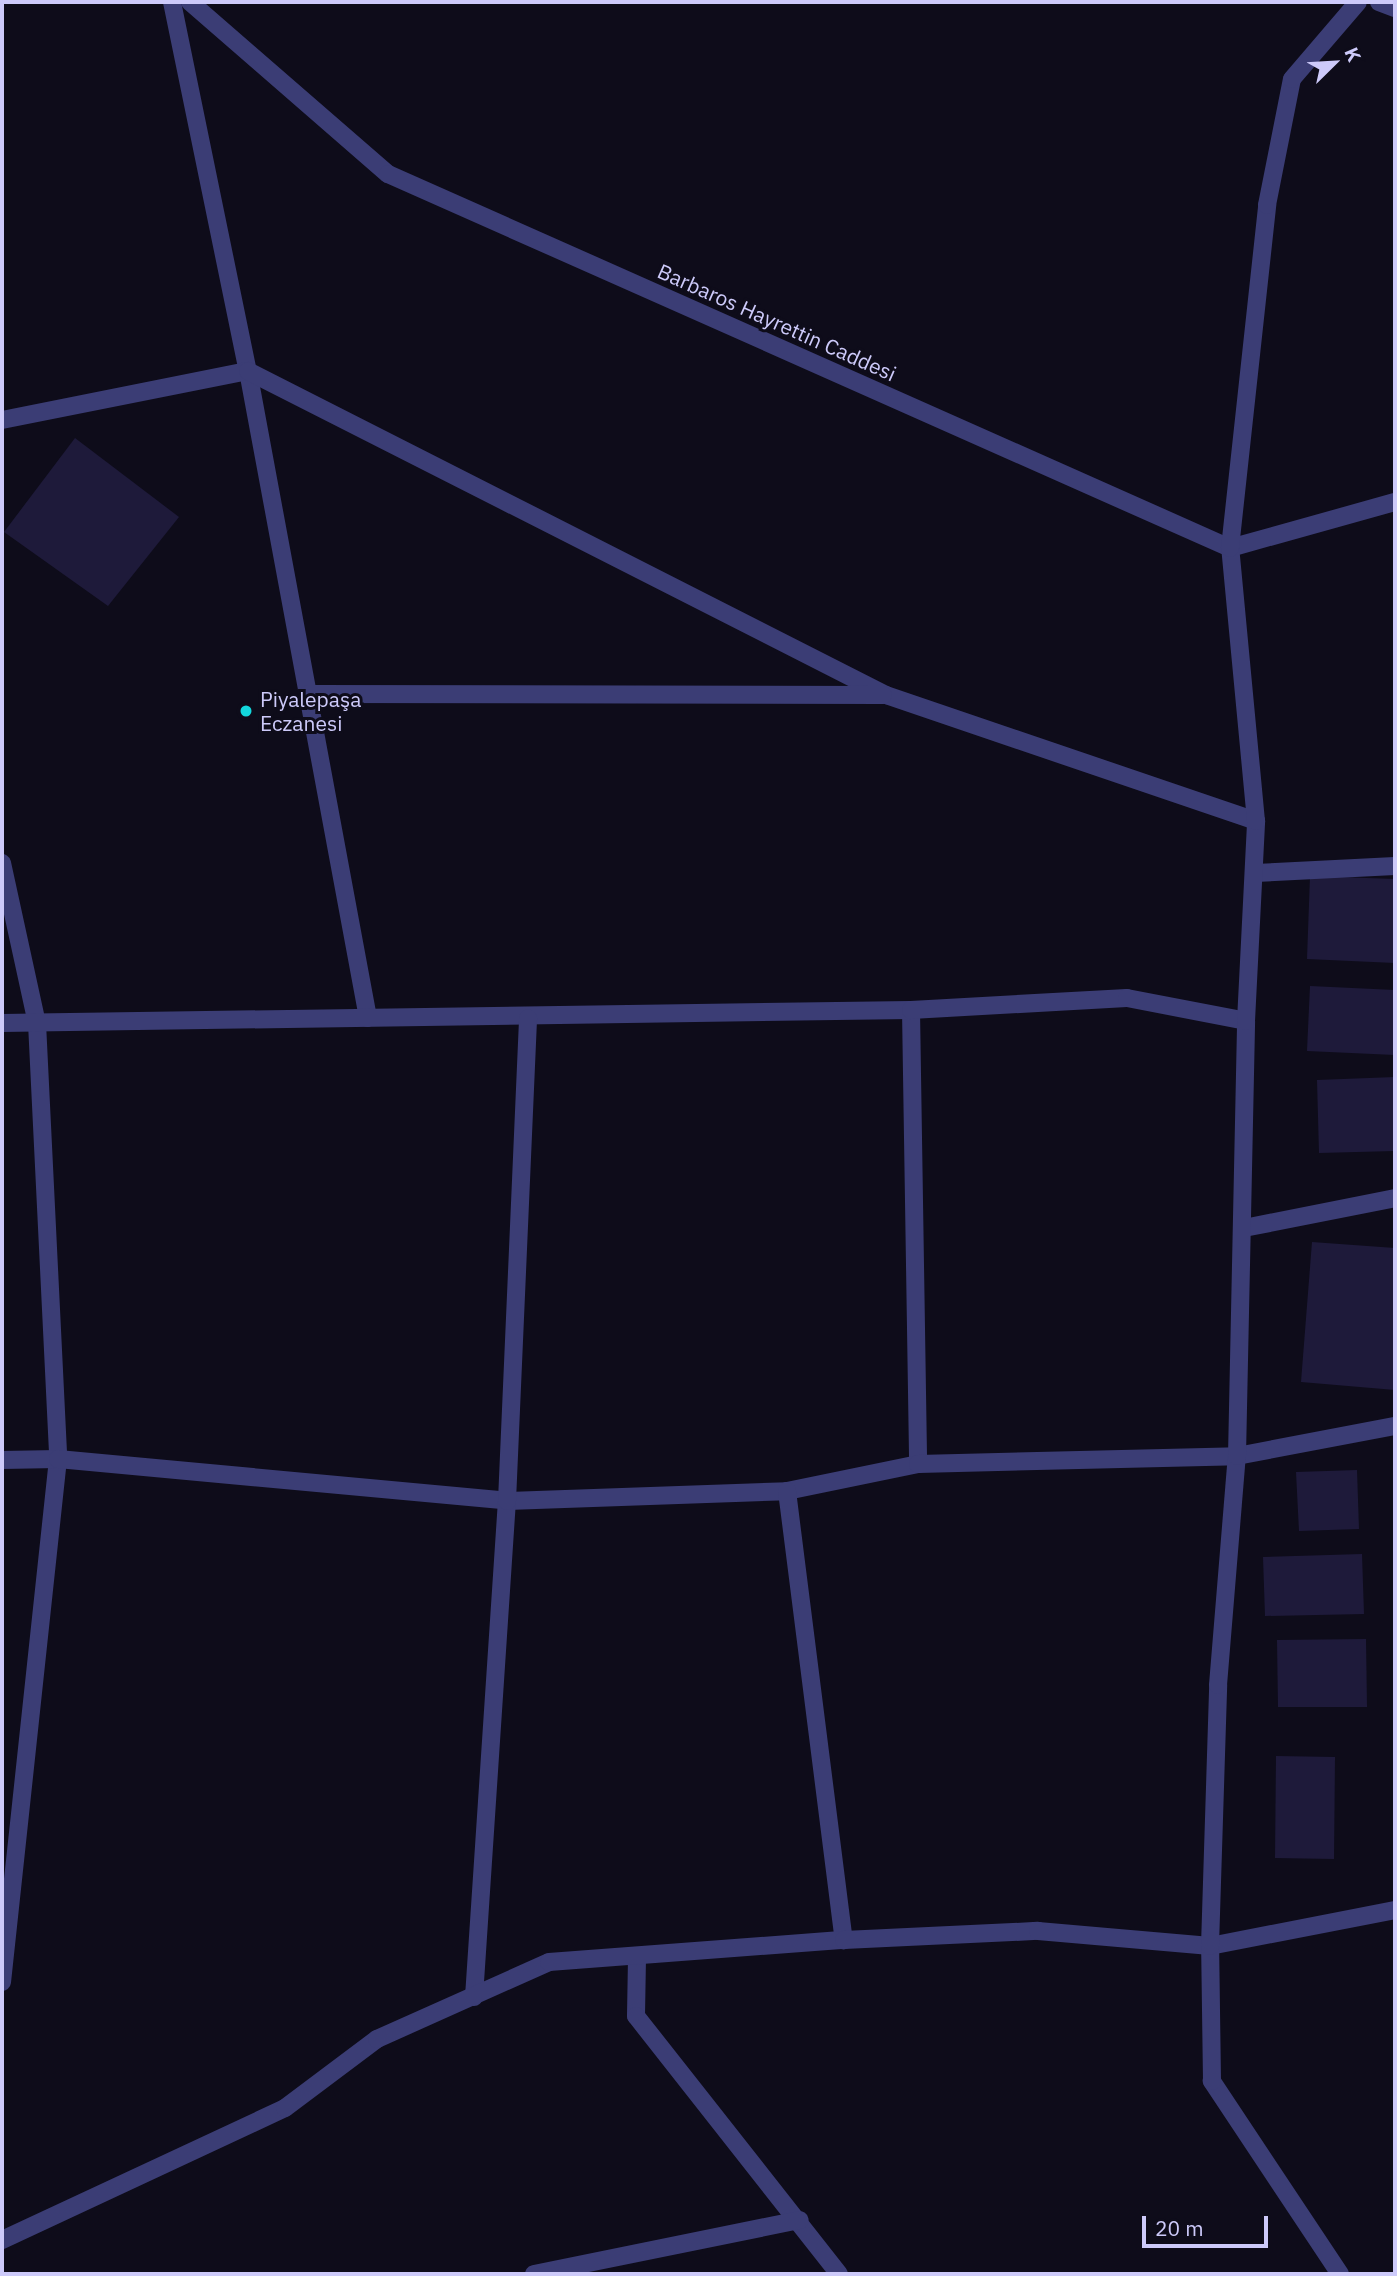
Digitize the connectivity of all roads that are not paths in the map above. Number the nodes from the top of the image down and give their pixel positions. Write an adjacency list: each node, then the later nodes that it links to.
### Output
1 (172, 2): 6 (street)
2 (190, 2): 9 (street, Barbaros Hayrettin Caddesi)
3 (1358, 2): 9 (street)
4 (1379, 2): 5 (street)
5 (1395, 8)
6 (248, 371): 7 (street); 10 (street); 11 (street)
7 (2, 420)
8 (1395, 502): 9 (street)
9 (1230, 548): 12 (street)
10 (308, 694): 11 (street); 17 (street)
11 (886, 695): 12 (street)
12 (1256, 821): 15 (street)
13 (2, 863): 21 (street)
14 (1395, 866): 15 (street)
15 (1255, 873): 19 (street)
16 (911, 1010): 18 (street); 19 (street); 28 (street)
17 (368, 1018): 18 (street); 21 (street)
18 (528, 1018): 30 (street)
19 (1246, 1021): 23 (street)
20 (2, 1023): 21 (street)
21 (37, 1023): 27 (street)
22 (1395, 1198): 23 (street)
23 (1244, 1228): 25 (street)
24 (1395, 1426): 25 (street)
25 (1237, 1457): 28 (street); 33 (street)
26 (2, 1460): 27 (street)
27 (58, 1460): 30 (street); 35 (street)
28 (918, 1464): 29 (street)
29 (787, 1491): 30 (street); 32 (street)
30 (507, 1501): 36 (street)
31 (1395, 1910): 33 (street)
32 (844, 1940): 33 (street); 34 (street)
33 (1210, 1946): 41 (street)
34 (637, 1958): 36 (street); 37 (street)
35 (2, 1982)
36 (474, 1997): 38 (street)
37 (800, 2220): 39 (street); 40 (street)
38 (2, 2240)
39 (534, 2274)
40 (839, 2274)
41 (1340, 2274)

